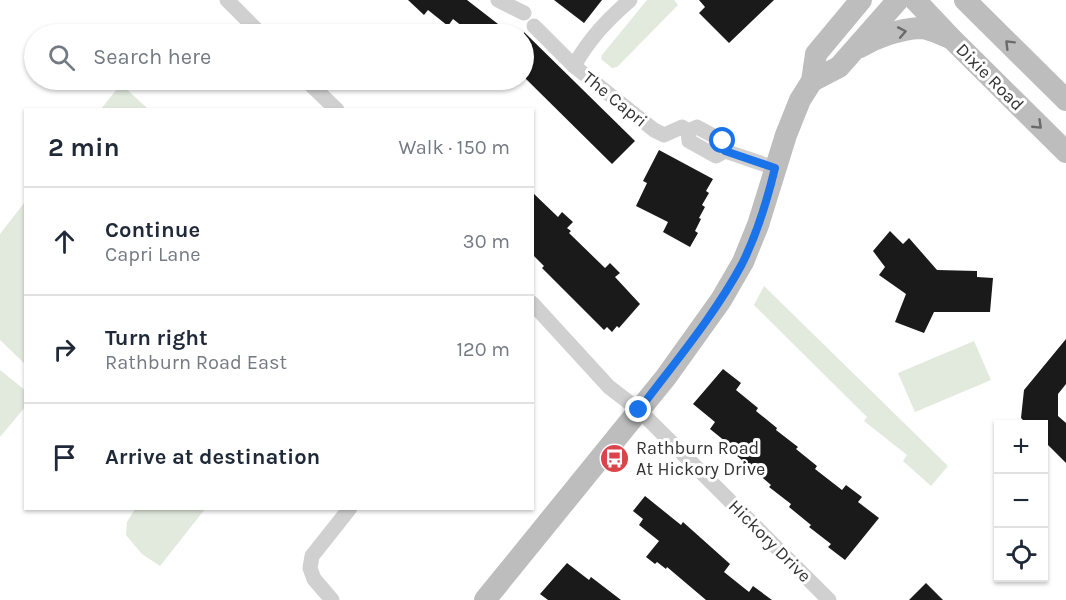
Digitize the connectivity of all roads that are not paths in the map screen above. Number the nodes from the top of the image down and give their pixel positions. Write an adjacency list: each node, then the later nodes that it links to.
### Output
1 (227, 0): 10 (street)
2 (498, 0): 9 (street)
3 (630, 0): 15 (street, The Capri)
4 (840, 0): 12 (street)
5 (861, 0): 12 (street)
6 (898, 0): 14 (street)
7 (915, 0): 13 (street, Dixie Road)
8 (973, 4): 18 (street, Dixie Road, one-way to 8)
9 (524, 12)
10 (251, 24)
11 (534, 26): 15 (street, The Capri)
12 (833, 35): 16 (street)
13 (952, 39): 14 (street, one-way to 13); 20 (street, Dixie Road, one-way to 20)
14 (854, 50): 16 (street)
15 (574, 66): 21 (street, The Capri)
16 (812, 81): 21 (street)
17 (316, 90): 19 (street)
18 (1066, 100)
19 (335, 108)
20 (1066, 152)
21 (775, 168): 23 (street)
22 (534, 305): 23 (street, Hickory Drive)
23 (639, 410): 26 (street); 27 (street, Hickory Drive)
24 (348, 510): 25 (street)
25 (333, 600)
26 (484, 600)
27 (830, 600)

